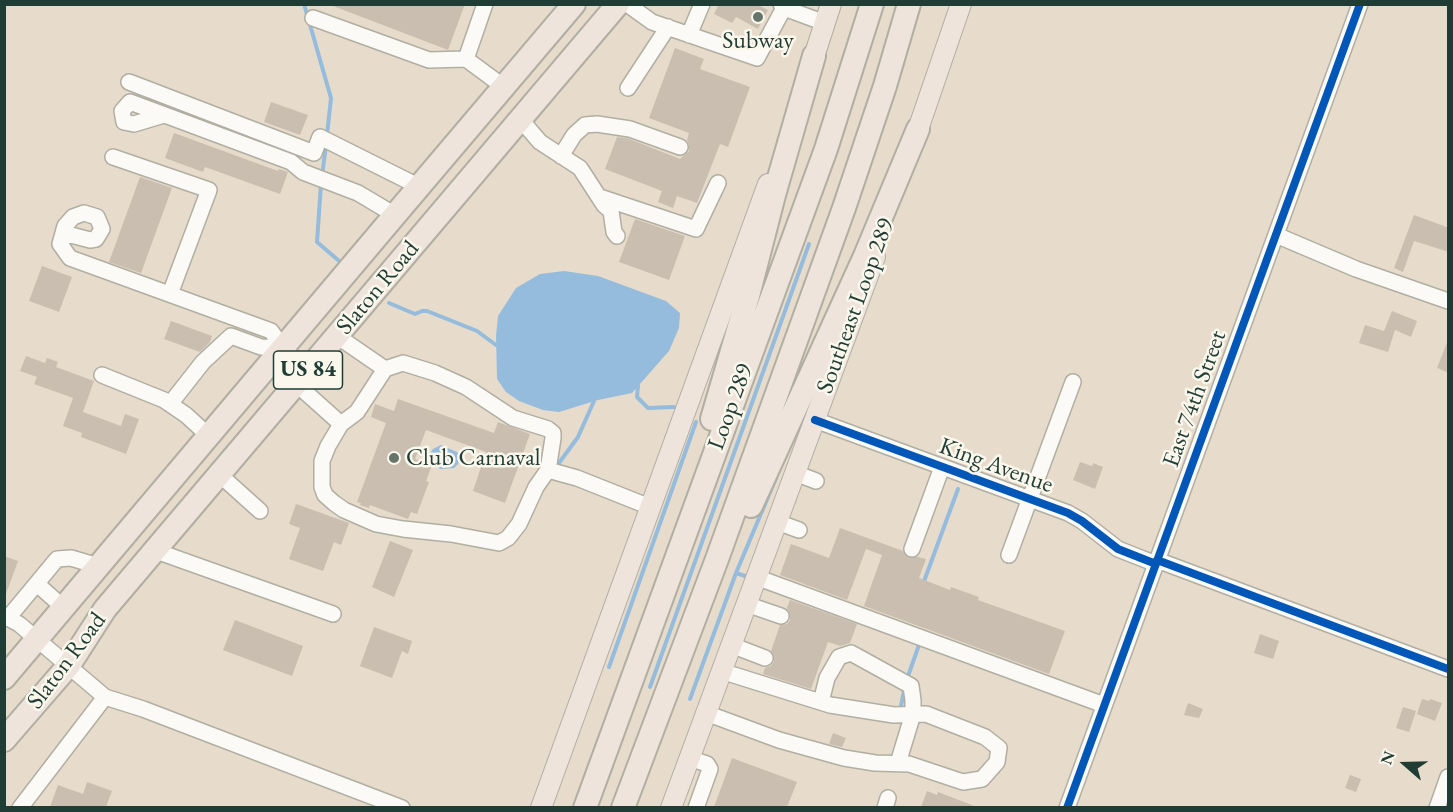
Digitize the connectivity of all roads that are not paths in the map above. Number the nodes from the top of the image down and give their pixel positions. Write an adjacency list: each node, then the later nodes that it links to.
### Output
1 (484, 4): 16 (street)
2 (618, 4): 21 (highway, Slaton Road / US 84)
3 (627, 4): 13 (street)
4 (702, 4): 14 (street)
5 (872, 4): 82 (highway, Loop 289)
6 (909, 4): 84 (highway, Loop 289)
7 (961, 4): 22 (main road, Southeast Loop 289)
8 (1360, 4): 31 (street, East 74th Street)
9 (570, 6): 18 (highway, Slaton Road / US 84)
10 (784, 6): 11 (street); 14 (street)
11 (828, 14): 15 (main road)
12 (313, 18): 16 (street)
13 (668, 27): 14 (street); 19 (street)
14 (689, 35)
15 (814, 56): 51 (main road); 82 (highway)
16 (466, 59): 18 (street)
17 (129, 82): 27 (street)
18 (504, 87): 27 (highway, Slaton Road / US 84)
19 (627, 88)
20 (164, 115): 29 (street)
21 (521, 120): 24 (street); 35 (highway, Slaton Road / US 84)
22 (918, 129): 42 (main road, Southeast Loop 289); 84 (highway)
23 (680, 147): 24 (street)
24 (561, 156): 28 (street)
25 (113, 157): 33 (street)
26 (718, 183): 28 (street)
27 (420, 187): 29 (highway, Slaton Road / US 84)
28 (600, 197): 30 (street)
29 (394, 215): 36 (highway, Slaton Road / US 84)
30 (617, 236)
31 (1276, 236): 34 (street); 58 (street, East 74th Street)
32 (61, 241): 33 (street)
33 (170, 294): 36 (street)
34 (1449, 301)
35 (337, 336): 37 (street); 38 (highway, Slaton Road / US 84)
36 (283, 348): 38 (street); 41 (street); 44 (highway, Slaton Road / US 84)
37 (385, 369): 43 (street); 46 (street)
38 (308, 370): 43 (street); 48 (highway, Slaton Road / US 84)
39 (102, 375): 41 (street)
40 (1073, 382): 50 (street)
41 (170, 404): 44 (street)
42 (815, 420): 45 (street, King Avenue); 47 (main road, Southeast Loop 289)
43 (341, 424): 46 (street)
44 (209, 436): 59 (highway, Slaton Road / US 84)
45 (942, 467): 50 (street, King Avenue); 55 (street)
46 (548, 470): 51 (street)
47 (795, 473): 49 (street); 53 (main road, Southeast Loop 289)
48 (220, 475): 52 (street); 56 (highway, Slaton Road / US 84)
49 (816, 482)
50 (1029, 499): 57 (street); 58 (street, King Avenue)
51 (650, 507): 87 (main road)
52 (260, 511)
53 (777, 522): 54 (street); 60 (main road, Southeast Loop 289)
54 (799, 530)
55 (912, 549)
56 (156, 551): 64 (street); 70 (highway, Slaton Road / US 84)
57 (1009, 555)
58 (1157, 562): 71 (street, King Avenue); 76 (street, East 74th Street)
59 (98, 566): 61 (street); 63 (highway, Slaton Road / US 84)
60 (756, 577): 62 (main road, Southeast Loop 289); 76 (street)
61 (37, 584): 63 (street); 66 (street)
62 (746, 604): 65 (street); 68 (main road, Southeast Loop 289)
63 (64, 608): 67 (highway, Slaton Road / US 84)
64 (333, 614)
65 (781, 616)
66 (6, 619): 67 (street)
67 (37, 640): 70 (street); 73 (highway, Slaton Road / US 84)
68 (731, 645): 69 (street); 72 (main road, Southeast Loop 289)
69 (765, 658)
70 (69, 665): 74 (street); 79 (highway, Slaton Road / US 84)
71 (1449, 669)
72 (721, 671): 75 (street); 77 (main road, Southeast Loop 289)
73 (4, 678)
74 (105, 697): 85 (street); 86 (street)
75 (820, 702): 78 (street); 78 (street)
76 (1104, 705): 92 (street, East 74th Street)
77 (706, 713): 80 (main road, Southeast Loop 289); 81 (street)
78 (913, 714): 81 (street); 81 (street)
79 (4, 740)
80 (689, 758): 90 (main road, Southeast Loop 289); 91 (street)
81 (898, 763)
82 (598, 771): 88 (highway, Loop 289)
83 (1449, 777): 93 (street)
84 (632, 783): 89 (highway, Loop 289)
85 (20, 807)
86 (402, 807)
87 (541, 807)
88 (585, 807)
89 (623, 807)
90 (671, 807)
91 (696, 807)
92 (1067, 807)
93 (1437, 807)

